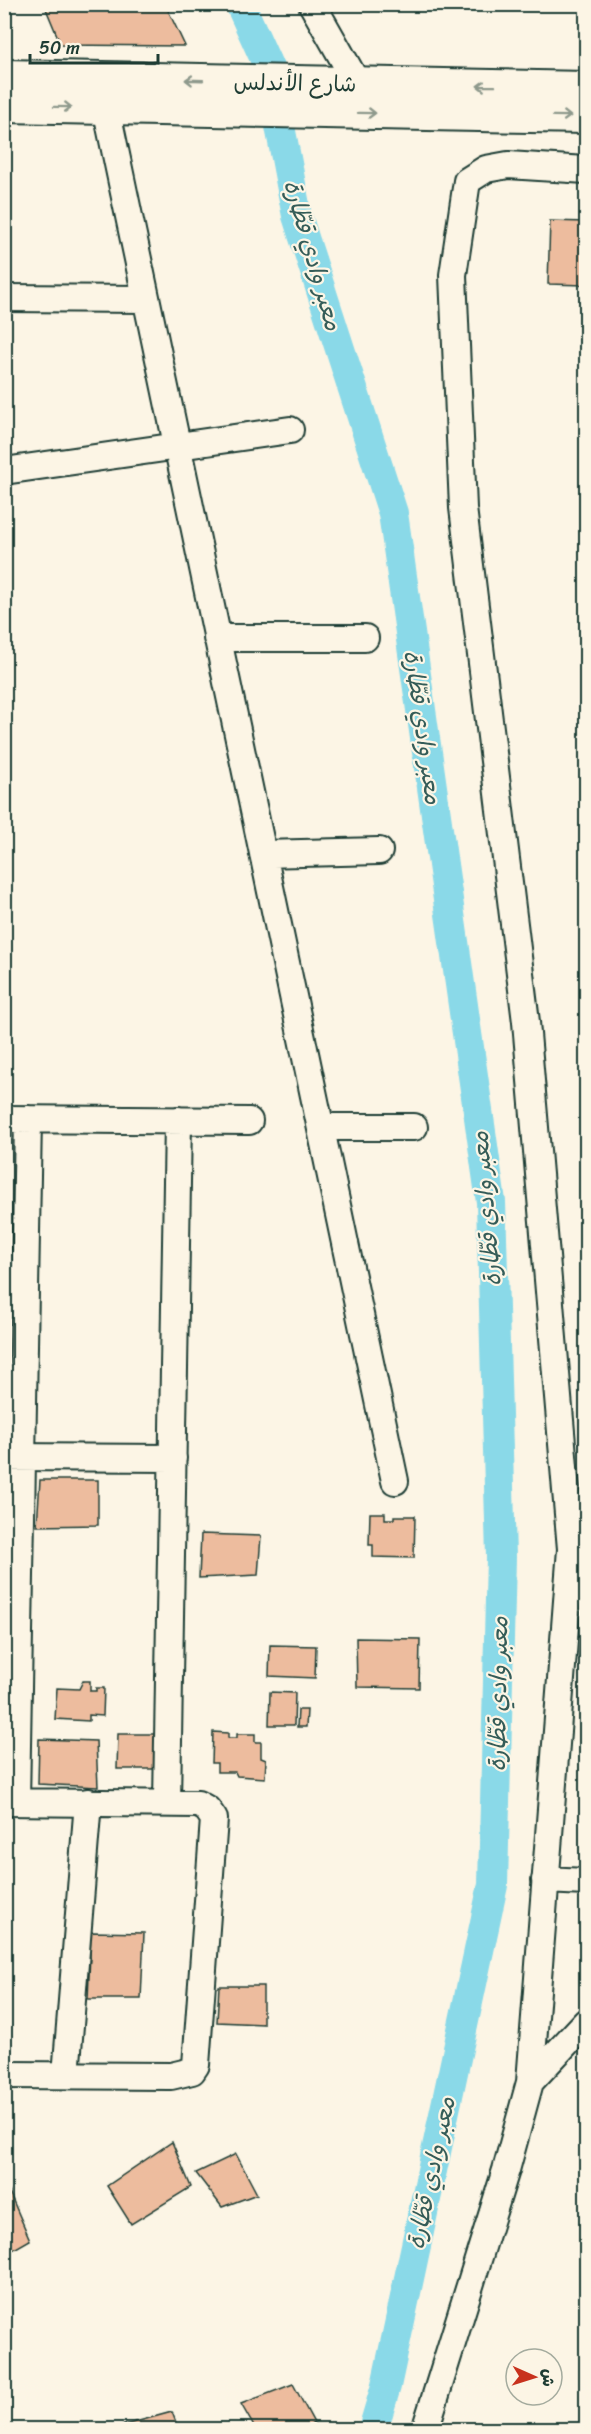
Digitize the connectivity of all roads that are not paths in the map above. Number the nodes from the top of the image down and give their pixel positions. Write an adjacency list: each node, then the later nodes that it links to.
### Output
1 (312, 4): 3 (street)
2 (4, 76): 5 (main road, شارع الأندلس, one-way to 2)
3 (358, 85): 4 (main road, شارع الأندلس, one-way to 3); 6 (main road, شارع الأندلس)
4 (586, 88)
5 (252, 97): 6 (main road, شارع الأندلس); 8 (main road, شارع الأندلس)
6 (311, 98): 9 (main road, شارع الأندلس, one-way to 9)
7 (4, 106): 8 (main road, شارع الأندلس, one-way to 8)
8 (106, 107): 12 (street)
9 (586, 117)
10 (586, 170): 31 (street)
11 (4, 298): 12 (street)
12 (146, 299): 14 (street)
13 (290, 430): 14 (street)
14 (177, 448): 15 (street); 16 (street)
15 (4, 471)
16 (217, 638): 17 (street); 19 (street)
17 (365, 638)
18 (379, 851): 19 (street)
19 (263, 854): 23 (street)
20 (16, 1119): 21 (street); 25 (street)
21 (178, 1120): 22 (street); 26 (street)
22 (249, 1121)
23 (321, 1127): 24 (street); 27 (street)
24 (414, 1127)
25 (13, 1457): 26 (street); 28 (street)
26 (173, 1458): 30 (street)
27 (395, 1481)
28 (10, 1802): 29 (street)
29 (88, 1802): 30 (street); 35 (street)
30 (167, 1803): 35 (street)
31 (545, 1880): 32 (street); 36 (street)
32 (586, 1882)
33 (586, 2022): 36 (street)
34 (4, 2075): 35 (street)
35 (66, 2075)
36 (530, 2082): 37 (street)
37 (425, 2430)

